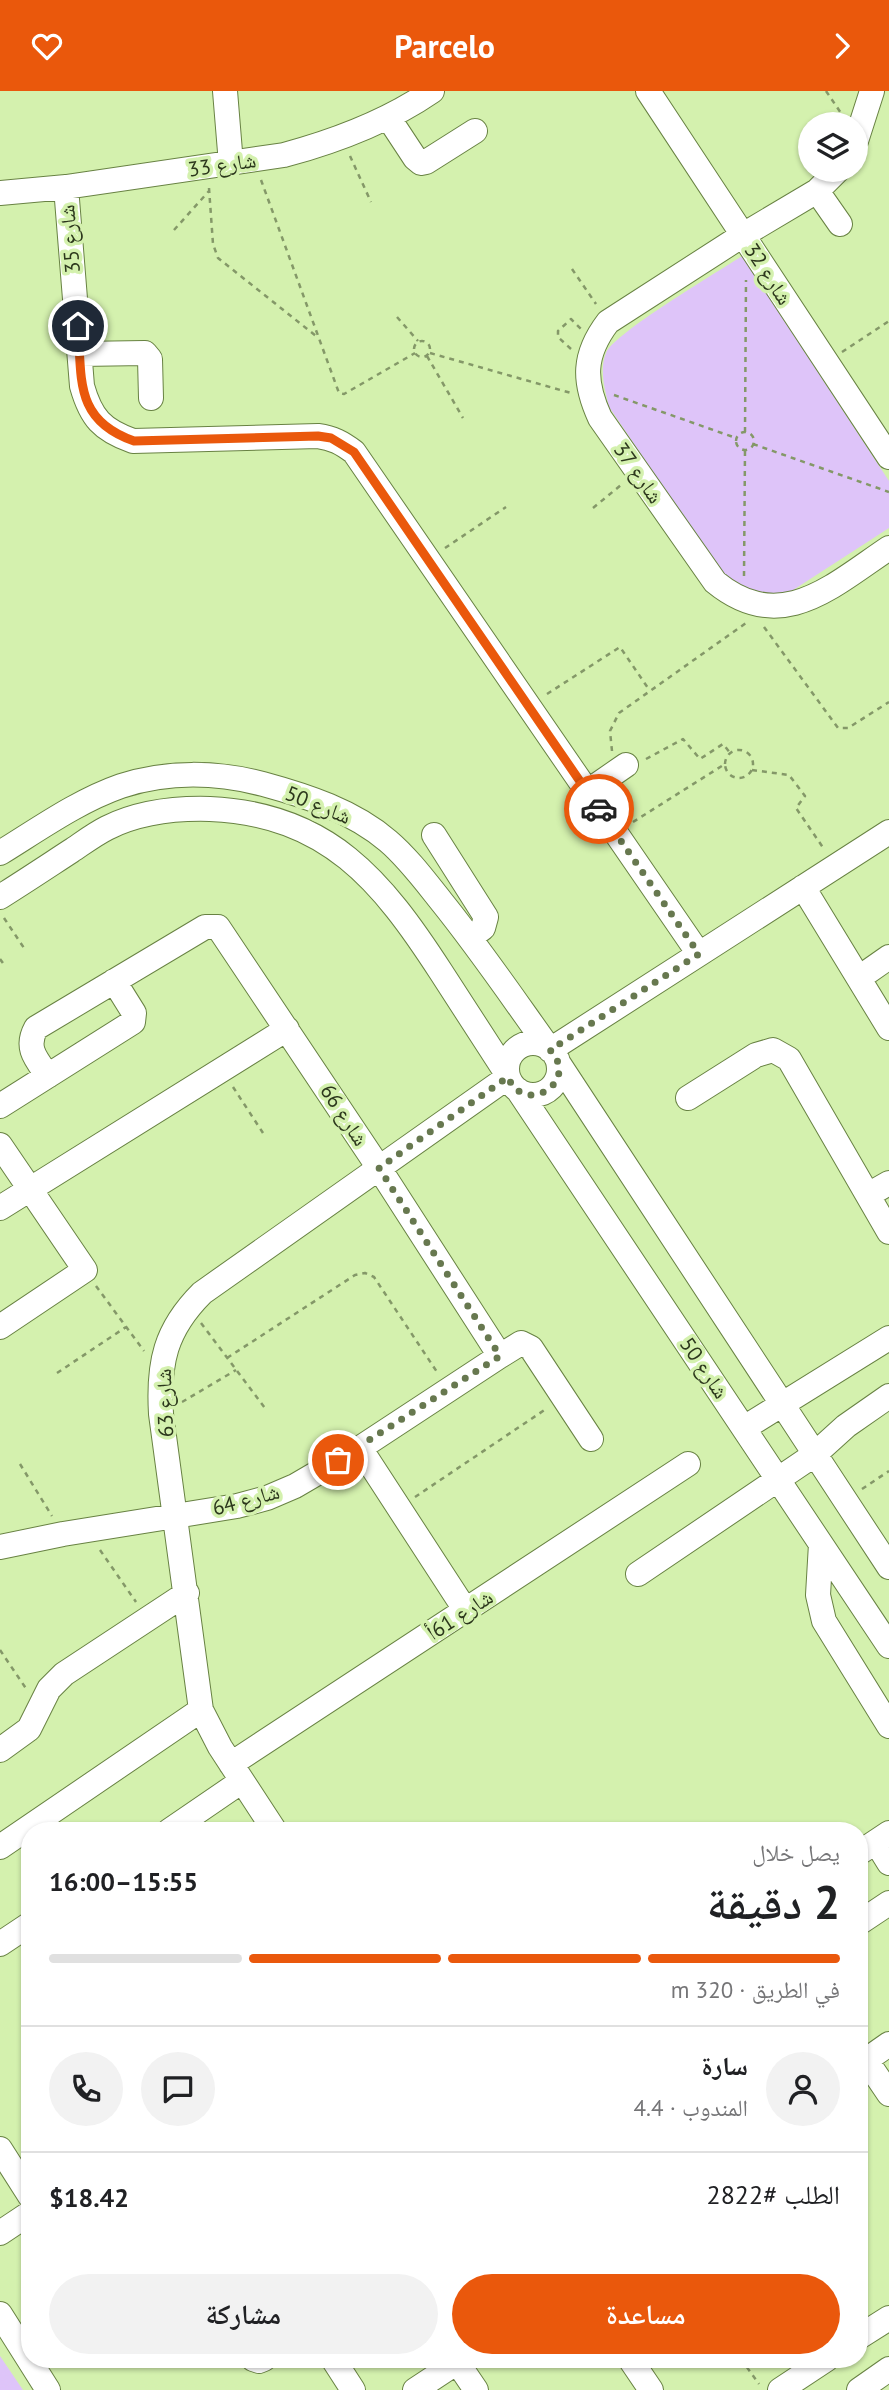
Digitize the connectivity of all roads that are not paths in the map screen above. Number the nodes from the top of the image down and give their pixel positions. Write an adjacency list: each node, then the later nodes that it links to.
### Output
1 (225, 91): 8 (street)
2 (432, 91): 6 (street, شارع 33)
3 (648, 91): 14 (street, شارع 32)
4 (872, 91): 5 (street)
5 (865, 112)
6 (388, 117): 7 (street); 8 (street, شارع 33)
7 (475, 131)
8 (226, 171): 10 (street, شارع 33)
9 (826, 182): 11 (street)
10 (66, 187): 12 (street, شارع 33); 15 (street, شارع 35)
11 (817, 191): 13 (street); 14 (street)
12 (0, 193)
13 (839, 224)
14 (745, 238): 17 (street, شارع 32); 18 (street, شارع 37)
15 (80, 354): 16 (street); 20 (street, شارع 35)
16 (151, 398)
17 (889, 457)
18 (889, 548)
19 (626, 765): 20 (street)
20 (587, 792): 27 (street, شارع 35)
21 (889, 832): 24 (street)
22 (434, 835): 26 (street)
23 (0, 853): 26 (street, شارع 50)
24 (803, 887): 27 (street); 29 (street)
25 (0, 897): 35 (street, شارع 50)
26 (471, 937): 33 (street, شارع 50)
27 (699, 954): 33 (street)
28 (889, 957): 29 (street)
29 (859, 978): 32 (street)
30 (114, 981): 31 (street, شارع 66); 34 (street); 34 (street)
31 (287, 1028): 39 (street, شارع 66); 40 (street)
32 (889, 1028)
33 (552, 1054): 35 (street); 35 (street); 48 (street, شارع 50)
34 (48, 1076): 37 (street)
35 (511, 1080): 39 (street, شارع 63); 49 (street, شارع 50)
36 (688, 1098): 41 (street)
37 (0, 1106)
38 (0, 1145): 40 (street)
39 (379, 1168): 46 (street, شارع 66); 55 (street, شارع 63)
40 (30, 1189): 42 (street); 44 (street)
41 (878, 1189): 43 (street)
42 (0, 1208)
43 (889, 1231)
44 (0, 1327)
45 (889, 1338): 48 (street)
46 (500, 1356): 50 (street); 51 (street, شارع 64)
47 (889, 1396): 52 (street)
48 (781, 1404): 49 (street); 52 (street, شارع 50)
49 (744, 1428): 54 (street, شارع 50)
50 (591, 1439)
51 (360, 1448): 55 (street, شارع 64); 61 (street)
52 (814, 1455): 54 (street); 58 (street, شارع 50)
53 (688, 1464): 61 (street, شارع 61أ)
54 (778, 1479): 56 (street, شارع 50); 59 (street)
55 (176, 1516): 57 (street, شارع 64); 60 (street, شارع 63)
56 (821, 1543): 62 (street, شارع 50); 64 (street)
57 (0, 1548)
58 (889, 1567)
59 (638, 1574)
60 (187, 1593): 63 (street, شارع 63); 65 (street)
61 (466, 1611): 66 (street, شارع 61أ)
62 (889, 1646)
63 (201, 1710): 66 (street, شارع 63); 67 (street)
64 (889, 1726)
65 (0, 1750)
66 (237, 1772): 68 (street, شارع 61أ); 69 (street, شارع 63)
67 (37, 1822)
68 (179, 1822)
69 (269, 1822)
70 (21, 1833): 71 (street)
71 (0, 1847)
72 (889, 1903): 73 (street)
73 (868, 1917)
74 (21, 1930): 75 (street)
75 (0, 1944)
76 (889, 2044): 77 (street)
77 (868, 2059)
78 (868, 2069): 79 (street)
79 (889, 2094)
80 (0, 2149): 81 (street)
81 (21, 2182)
82 (21, 2219): 83 (street)
83 (0, 2233)
84 (0, 2313): 87 (street)
85 (889, 2318): 86 (street)
86 (868, 2331)
87 (21, 2347)
88 (34, 2368): 95 (street)
89 (339, 2368): 96 (street)
90 (449, 2368): 97 (street)
91 (464, 2368): 98 (street)
92 (636, 2368): 99 (street)
93 (813, 2368): 100 (street)
94 (889, 2369): 101 (street)
95 (48, 2390)
96 (353, 2390)
97 (415, 2390)
98 (476, 2390)
99 (651, 2390)
100 (780, 2390)
101 (859, 2390)

